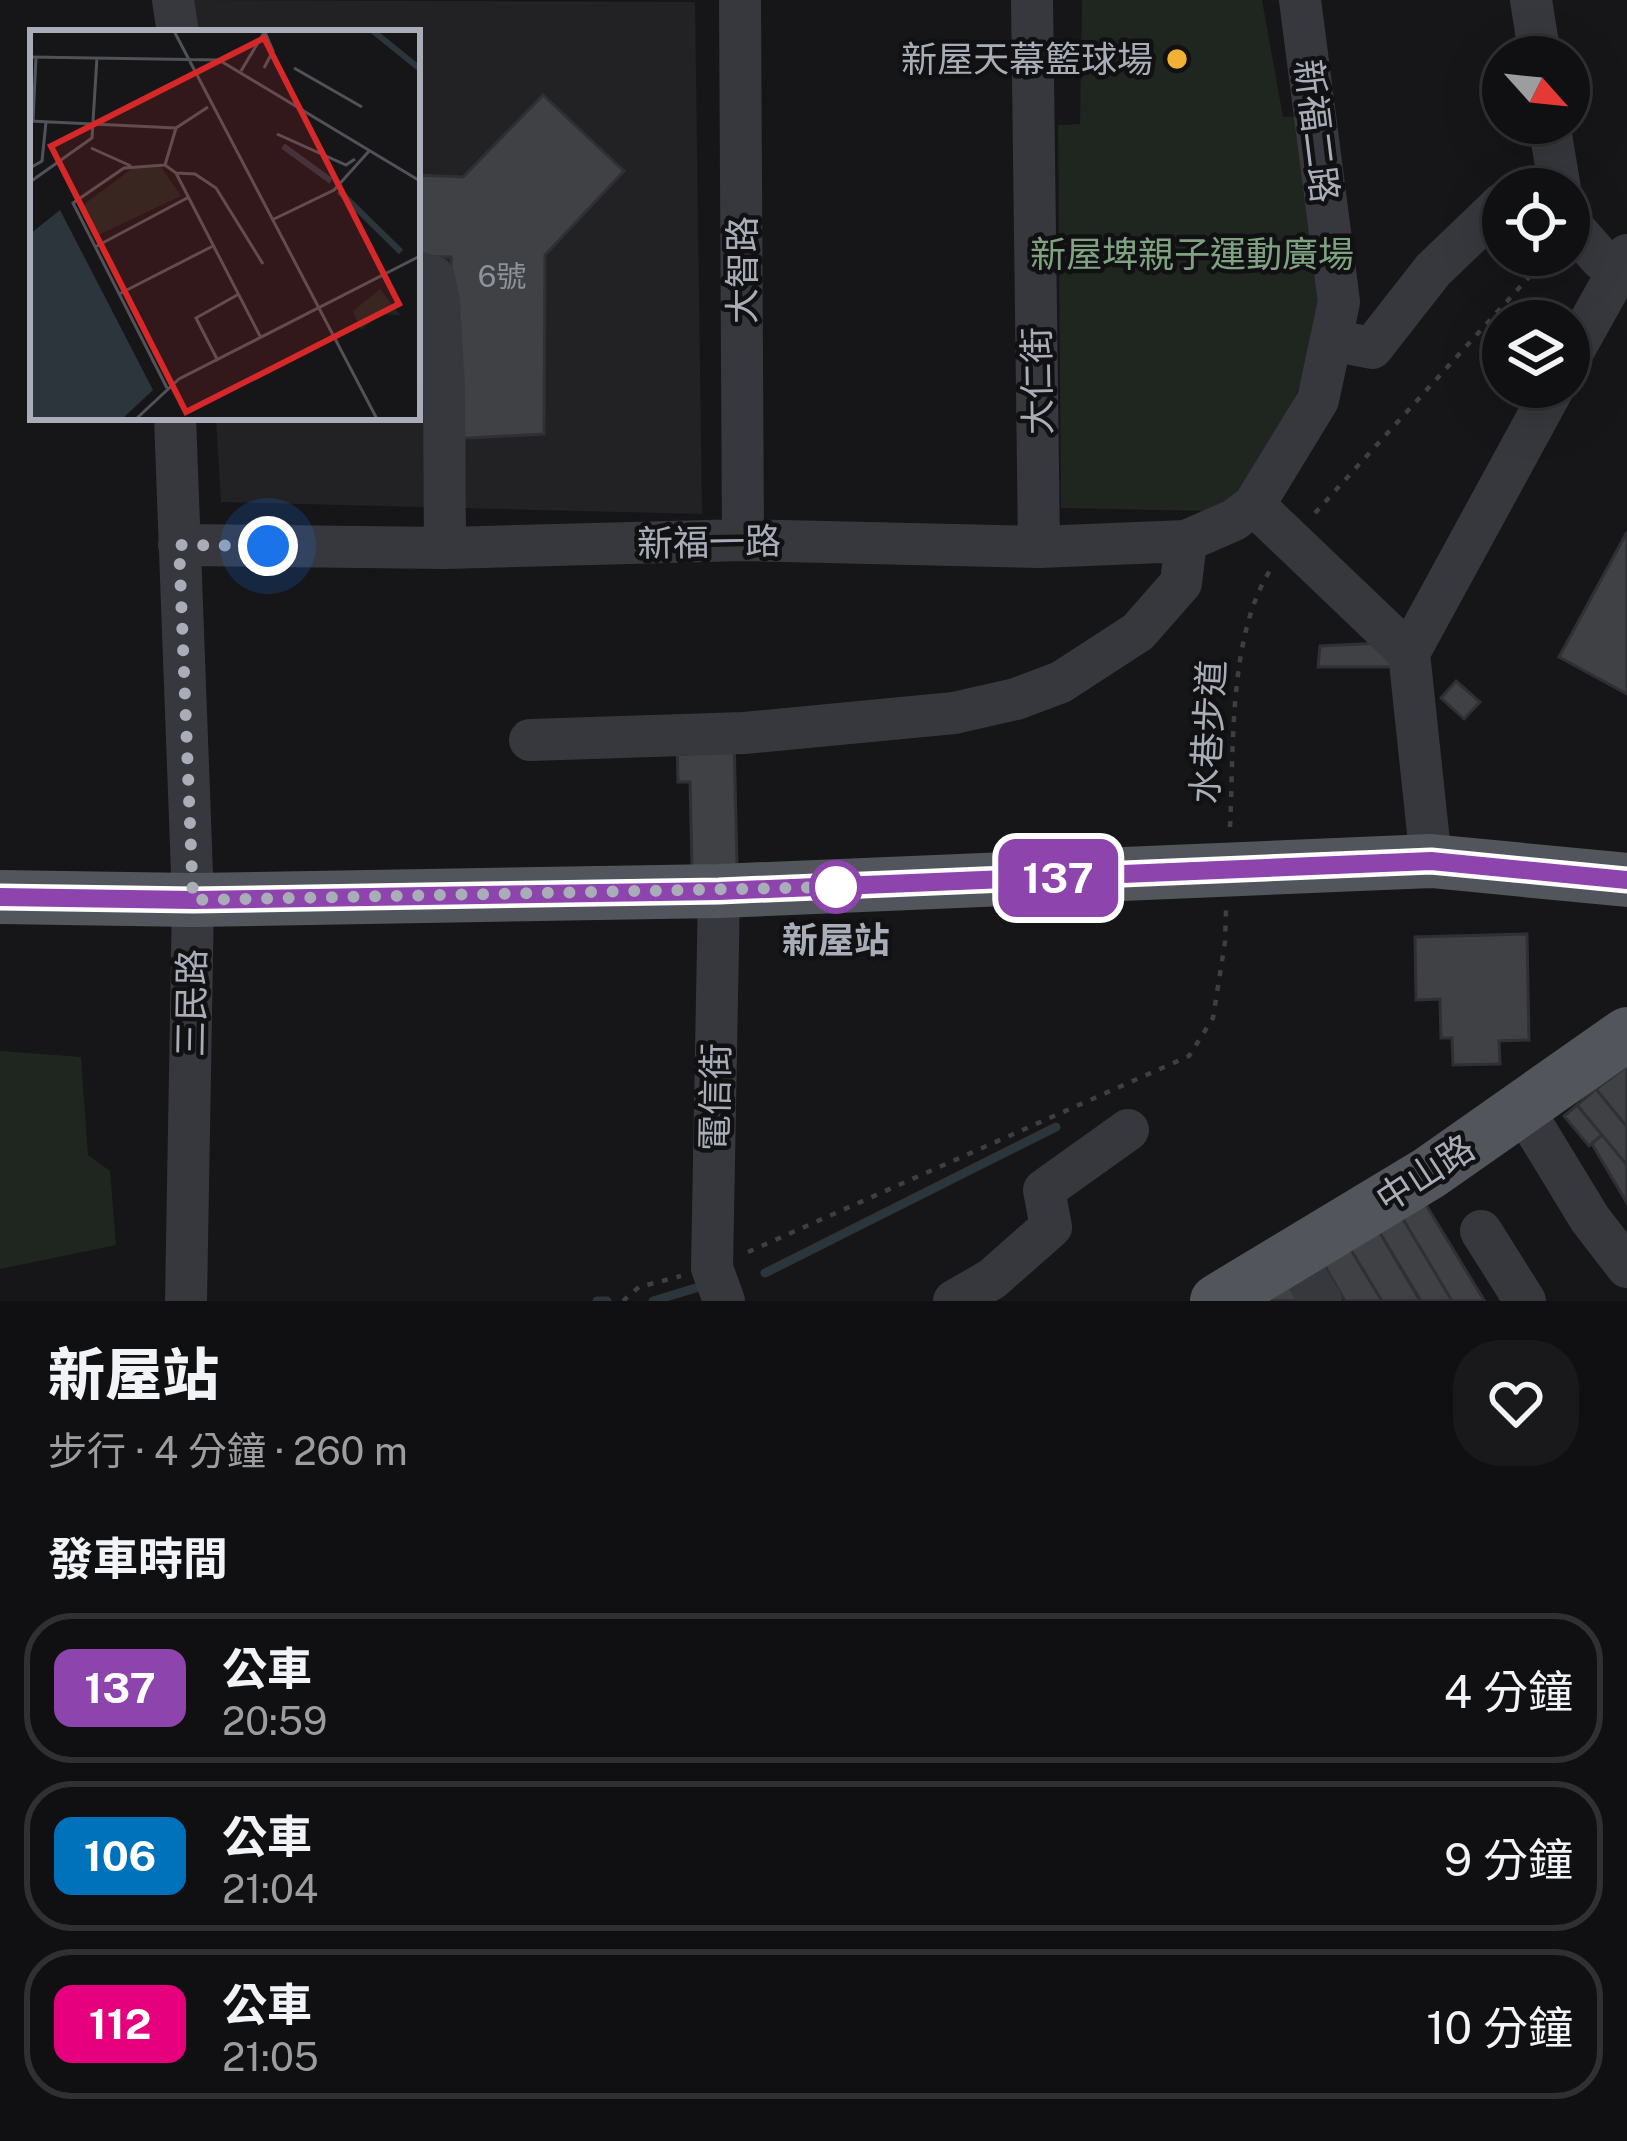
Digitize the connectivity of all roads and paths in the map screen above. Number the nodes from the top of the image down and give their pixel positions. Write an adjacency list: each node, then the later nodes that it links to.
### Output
1 (173, 0): 6 (street)
2 (740, 0): 18 (street, 大智路)
3 (1032, 0): 22 (street, 大仁街)
4 (1300, 0): 14 (street, 新福二路)
5 (1531, 0): 7 (street)
6 (178, 30)
7 (1537, 36)
8 (1482, 223): 14 (street)
9 (1590, 247): 10 (street)
10 (1624, 265): 13 (street)
11 (420, 273): 23 (street)
12 (1530, 276): 19 (path, 水巷步道)
13 (1590, 323)
14 (1331, 340): 17 (street, 新福二路)
15 (1543, 408): 24 (street)
16 (175, 420): 21 (street, 三民路)
17 (1244, 513): 19 (street); 20 (street, 新福一路)
18 (743, 540): 22 (street, 新福一路); 23 (street, 新福一路)
19 (1290, 540): 24 (street); 27 (path, 水巷步道)
20 (1186, 541): 22 (street, 新福一路); 25 (street)
21 (179, 545): 23 (street, 新福一路); 31 (street, 三民路)
22 (1039, 547)
23 (446, 548)
24 (1409, 652): 26 (street)
25 (530, 740)
26 (1431, 861): 27 (main road); 28 (main road)
27 (1227, 871): 29 (main road); 38 (path, 水巷步道)
28 (1627, 880)
29 (719, 891): 31 (main road); 38 (street, 電信街)
30 (0, 897): 31 (main road)
31 (193, 900): 39 (street, 三民路)
32 (1627, 1034): 33 (main road, 中山路)
33 (1523, 1109): 36 (main road, 中山路); 37 (street)
34 (1128, 1130): 41 (street)
35 (1481, 1231): 44 (street)
36 (1293, 1255): 42 (main road, 中山路); 43 (street)
37 (1627, 1267)
38 (718, 1285): 40 (path, 水巷步道)
39 (186, 1301)
40 (622, 1301)
41 (954, 1301)
42 (1216, 1301)
43 (1321, 1301)
44 (1526, 1301)

